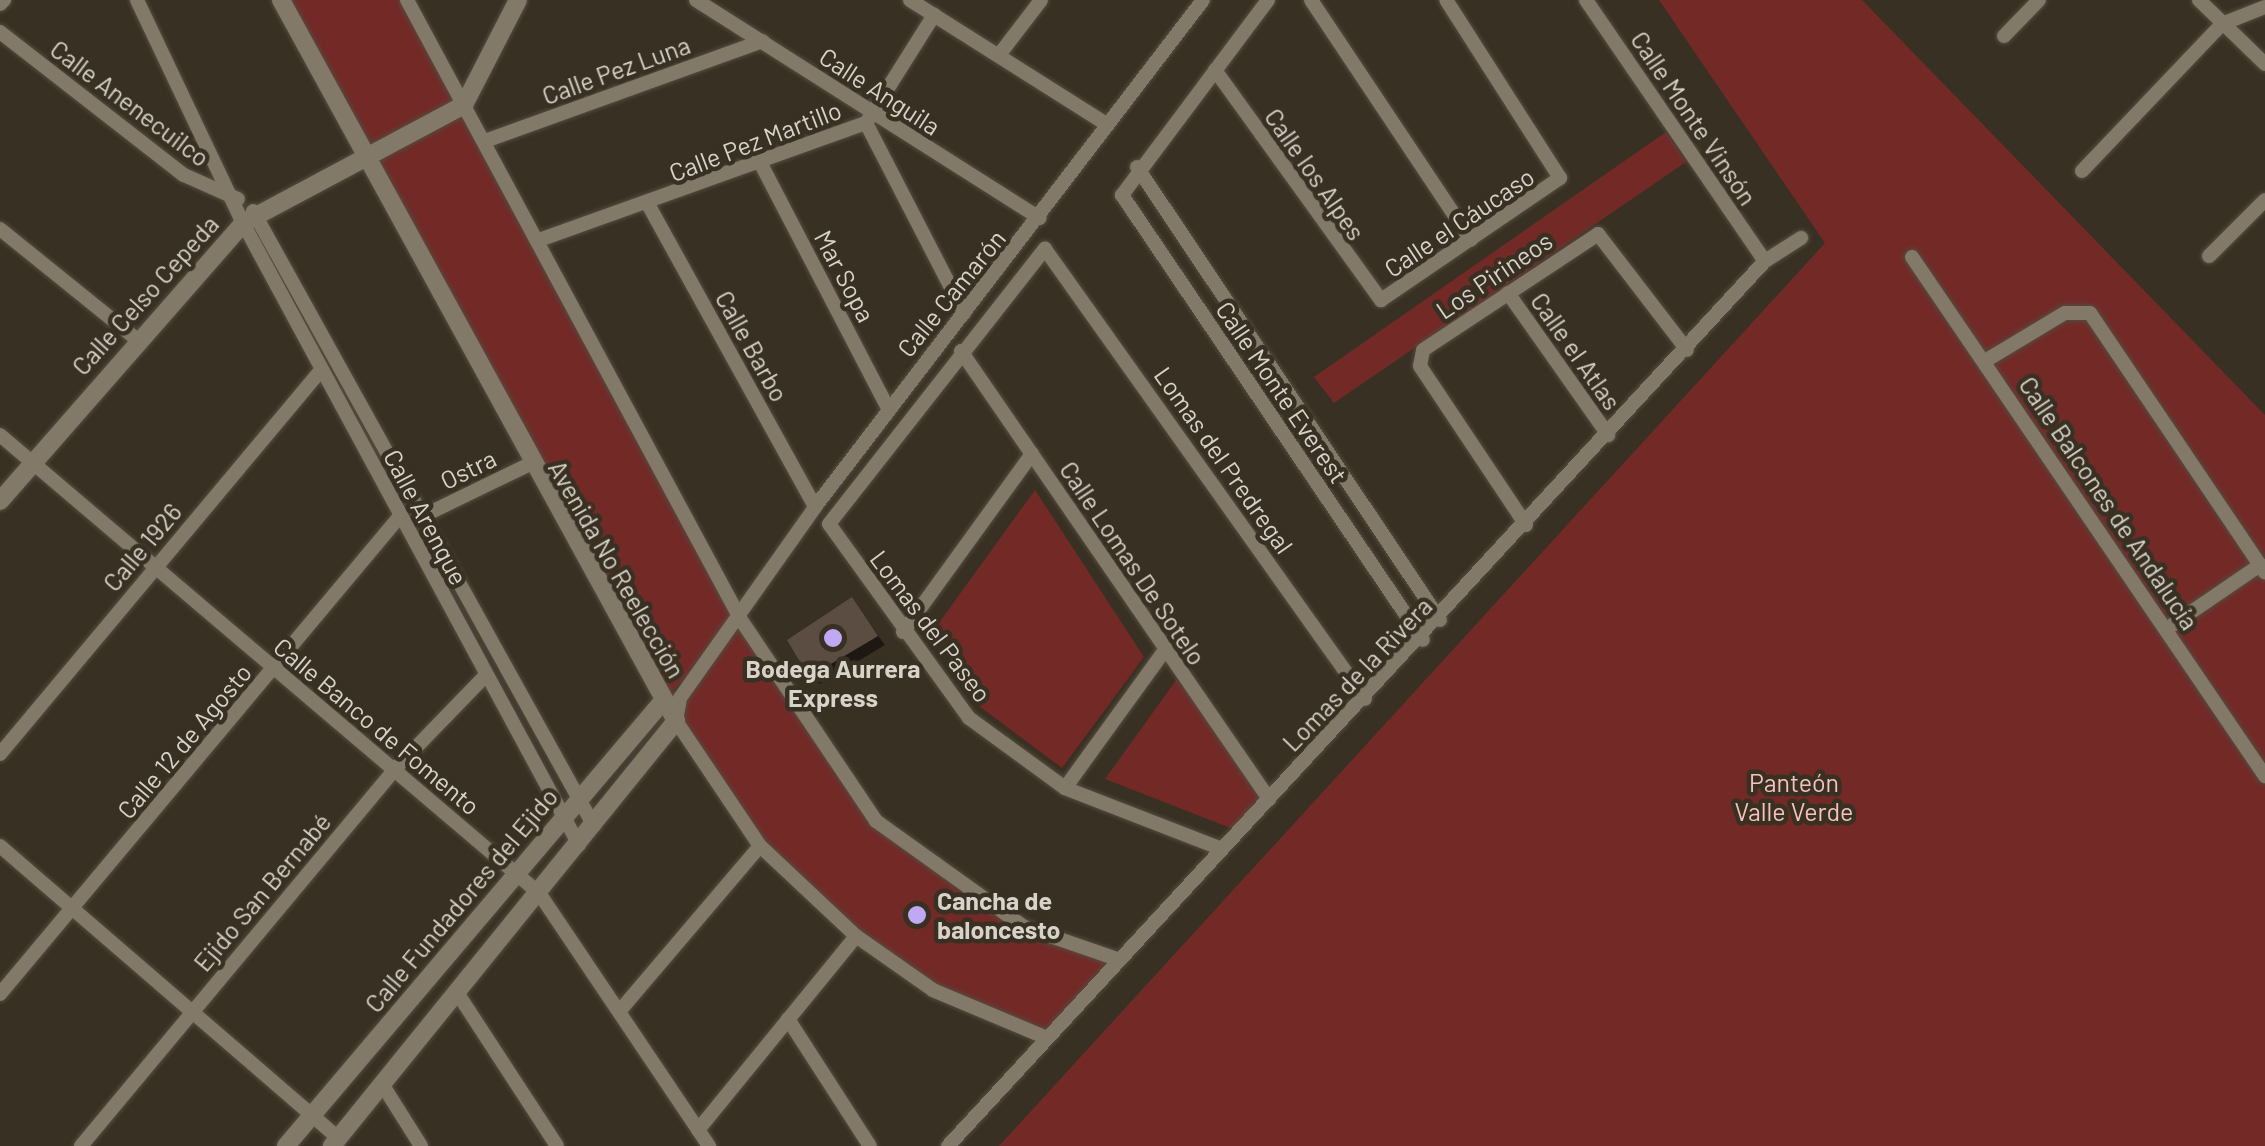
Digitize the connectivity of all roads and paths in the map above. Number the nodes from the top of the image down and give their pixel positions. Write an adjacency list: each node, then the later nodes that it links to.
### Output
1 (137, 0): 34 (street, Calle Arenque)
2 (281, 0): 28 (street, Avenida No Reelección)
3 (407, 0): 24 (street)
4 (518, 0): 24 (street)
5 (696, 0): 20 (street, Calle Anguila)
6 (910, 0): 16 (street)
7 (1041, 0): 21 (street)
8 (1203, 0): 26 (street, Calle Camarón)
9 (1268, 0): 23 (street)
10 (1311, 0): 39 (street)
11 (1446, 0): 39 (street, Calle el Cáucaso)
12 (1586, 0): 42 (street, Calle Monte Vinsón)
13 (2039, 0): 19 (street)
14 (2199, 0): 17 (street)
15 (2265, 7): 17 (street)
16 (934, 15): 21 (street); 25 (street, Calle Pez Martillo)
17 (2222, 24): 22 (street); 31 (street)
18 (0, 32): 34 (street, Calle Anenecuilco)
19 (2004, 36)
20 (762, 41): 25 (street, Calle Anguila); 27 (street, Calle Pez Luna)
21 (999, 55): 26 (street)
22 (2265, 64)
23 (1214, 70): 30 (street); 44 (street, Calle los Alpes)
24 (464, 105): 27 (street); 28 (street, Calle Celso Cepeda)
25 (868, 118): 29 (street, Calle Pez Martillo); 35 (street, Calle Anguila); 45 (street)
26 (1108, 126): 35 (street, Calle Camarón)
27 (485, 141): 38 (street)
28 (366, 156): 34 (street, Calle Celso Cepeda); 56 (street, Avenida No Reelección)
29 (762, 166): 33 (street, Calle Pez Martillo); 51 (street, Mar Sopa)
30 (1137, 167): 65 (street, Calle Monte Everest); 68 (street, Calle Monte Everest)
31 (2082, 171)
32 (2265, 200): 40 (street)
33 (649, 206): 38 (street, Calle Pez Martillo); 58 (street, Calle Barbo)
34 (246, 211): 46 (street, Calle Celso Cepeda); 50 (street, Calle Arenque); 59 (street, Calle Arenque)
35 (1040, 218): 45 (street, Calle Camarón)
36 (0, 228): 46 (street)
37 (1801, 238): 42 (street, Lomas de la Rivera)
38 (539, 240): 64 (street)
39 (1471, 240): 44 (street, Calle el Cáucaso)
40 (2209, 256)
41 (1912, 257): 49 (street, Calle Balcones de Andalucía)
42 (1765, 261): 47 (street, Lomas de la Rivera)
43 (1508, 292): 47 (street, Los Pirineos); 53 (street, Calle el Atlas); 61 (street, Los Pirineos)
44 (1381, 300)
45 (964, 312): 51 (street, Calle Camarón)
46 (135, 338): 55 (street, Calle Celso Cepeda)
47 (1687, 350): 53 (street, Lomas de la Rivera)
48 (961, 351): 54 (street, Calle Lomas De Sotelo); 67 (street, Lomas del Paseo); 72 (street, Lomas del Predregal)
49 (1985, 361): 63 (street); 66 (street, Calle Balcones de Andalucía)
50 (320, 371): 60 (street, Calle Arenque); 62 (street, Calle 1926)
51 (888, 408): 58 (street, Calle Camarón)
52 (0, 435): 55 (street, Calle Banco de Fomento)
53 (1608, 436): 61 (street, Lomas de la Rivera)
54 (1032, 454): 67 (street); 69 (street, Calle Lomas De Sotelo)
55 (33, 461): 57 (street, Calle Celso Cepeda); 62 (street, Calle Banco de Fomento)
56 (528, 465): 59 (street, Ostra); 73 (street, Avenida No Reelección)
57 (0, 501)
58 (815, 507): 64 (street, Calle Camarón)
59 (426, 514): 80 (street, Calle Arenque)
60 (400, 516): 70 (street, Calle 12 de Agosto); 71 (street, Calle Arenque)
61 (1526, 525): 65 (street, Lomas de la Rivera)
62 (154, 566): 70 (street, Calle Banco de Fomento); 75 (street, Calle 1926)
63 (2263, 569): 66 (street)
64 (741, 620): 73 (street, Calle Fundadores del Ejido); 91 (street)
65 (1440, 620): 68 (street, Lomas de la Rivera)
66 (2168, 628): 77 (street, Calle Balcones de Andalucía)
67 (903, 632): 78 (street, Lomas del Paseo)
68 (1423, 640): 72 (street, Lomas de la Rivera)
69 (1164, 650): 78 (street); 79 (street, Calle Lomas De Sotelo)
70 (274, 669): 76 (street, Calle Banco de Fomento); 89 (street, Calle 12 de Agosto)
71 (486, 675): 76 (street, Ejido San Bernabé); 81 (street, Calle Arenque)
72 (1365, 699): 79 (street, Lomas de la Rivera)
73 (672, 700): 74 (street, Avenida No Reelección); 80 (street, Calle Fundadores del Ejido)
74 (676, 721): 82 (street); 85 (street, Avenida No Reelección)
75 (0, 754)
76 (395, 769): 87 (street, Calle Banco de Fomento); 95 (street, Ejido San Bernabé)
77 (2265, 776)
78 (1065, 788): 86 (street, Lomas del Paseo)
79 (1269, 799): 86 (street, Lomas de la Rivera)
80 (578, 801): 81 (street, Calle Fundadores del Ejido); 82 (street, Calle Arenque)
81 (563, 818): 83 (street, Calle Arenque); 87 (street, Calle Fundadores del Ejido)
82 (594, 826): 83 (street)
83 (578, 844): 88 (street)
84 (0, 846): 89 (street)
85 (760, 846): 90 (street, Avenida No Reelección); 94 (street)
86 (1222, 849): 91 (street, Lomas de la Rivera)
87 (516, 873): 88 (street, Calle Banco de Fomento); 99 (street, Calle Fundadores del Ejido)
88 (539, 893): 93 (street); 94 (street, Calle Banco de Fomento)
89 (72, 909): 92 (street, Calle 12 de Agosto); 95 (street)
90 (856, 936): 96 (street); 97 (street, Avenida No Reelección)
91 (1117, 959): 97 (street, Lomas de la Rivera)
92 (0, 994)
93 (458, 994): 98 (street); 105 (street)
94 (623, 1007): 100 (street, Calle Banco de Fomento)
95 (191, 1012): 99 (street); 102 (street, Ejido San Bernabé)
96 (788, 1019): 100 (street); 107 (street)
97 (1047, 1038): 108 (street, Lomas de la Rivera)
98 (382, 1084): 101 (street); 104 (street)
99 (312, 1114): 101 (street); 103 (street, Calle Fundadores del Ejido)
100 (698, 1130): 106 (street, Calle Banco de Fomento)
101 (335, 1142)
102 (81, 1146)
103 (286, 1146)
104 (421, 1146)
105 (557, 1146)
106 (709, 1146)
107 (870, 1146)
108 (948, 1146)

